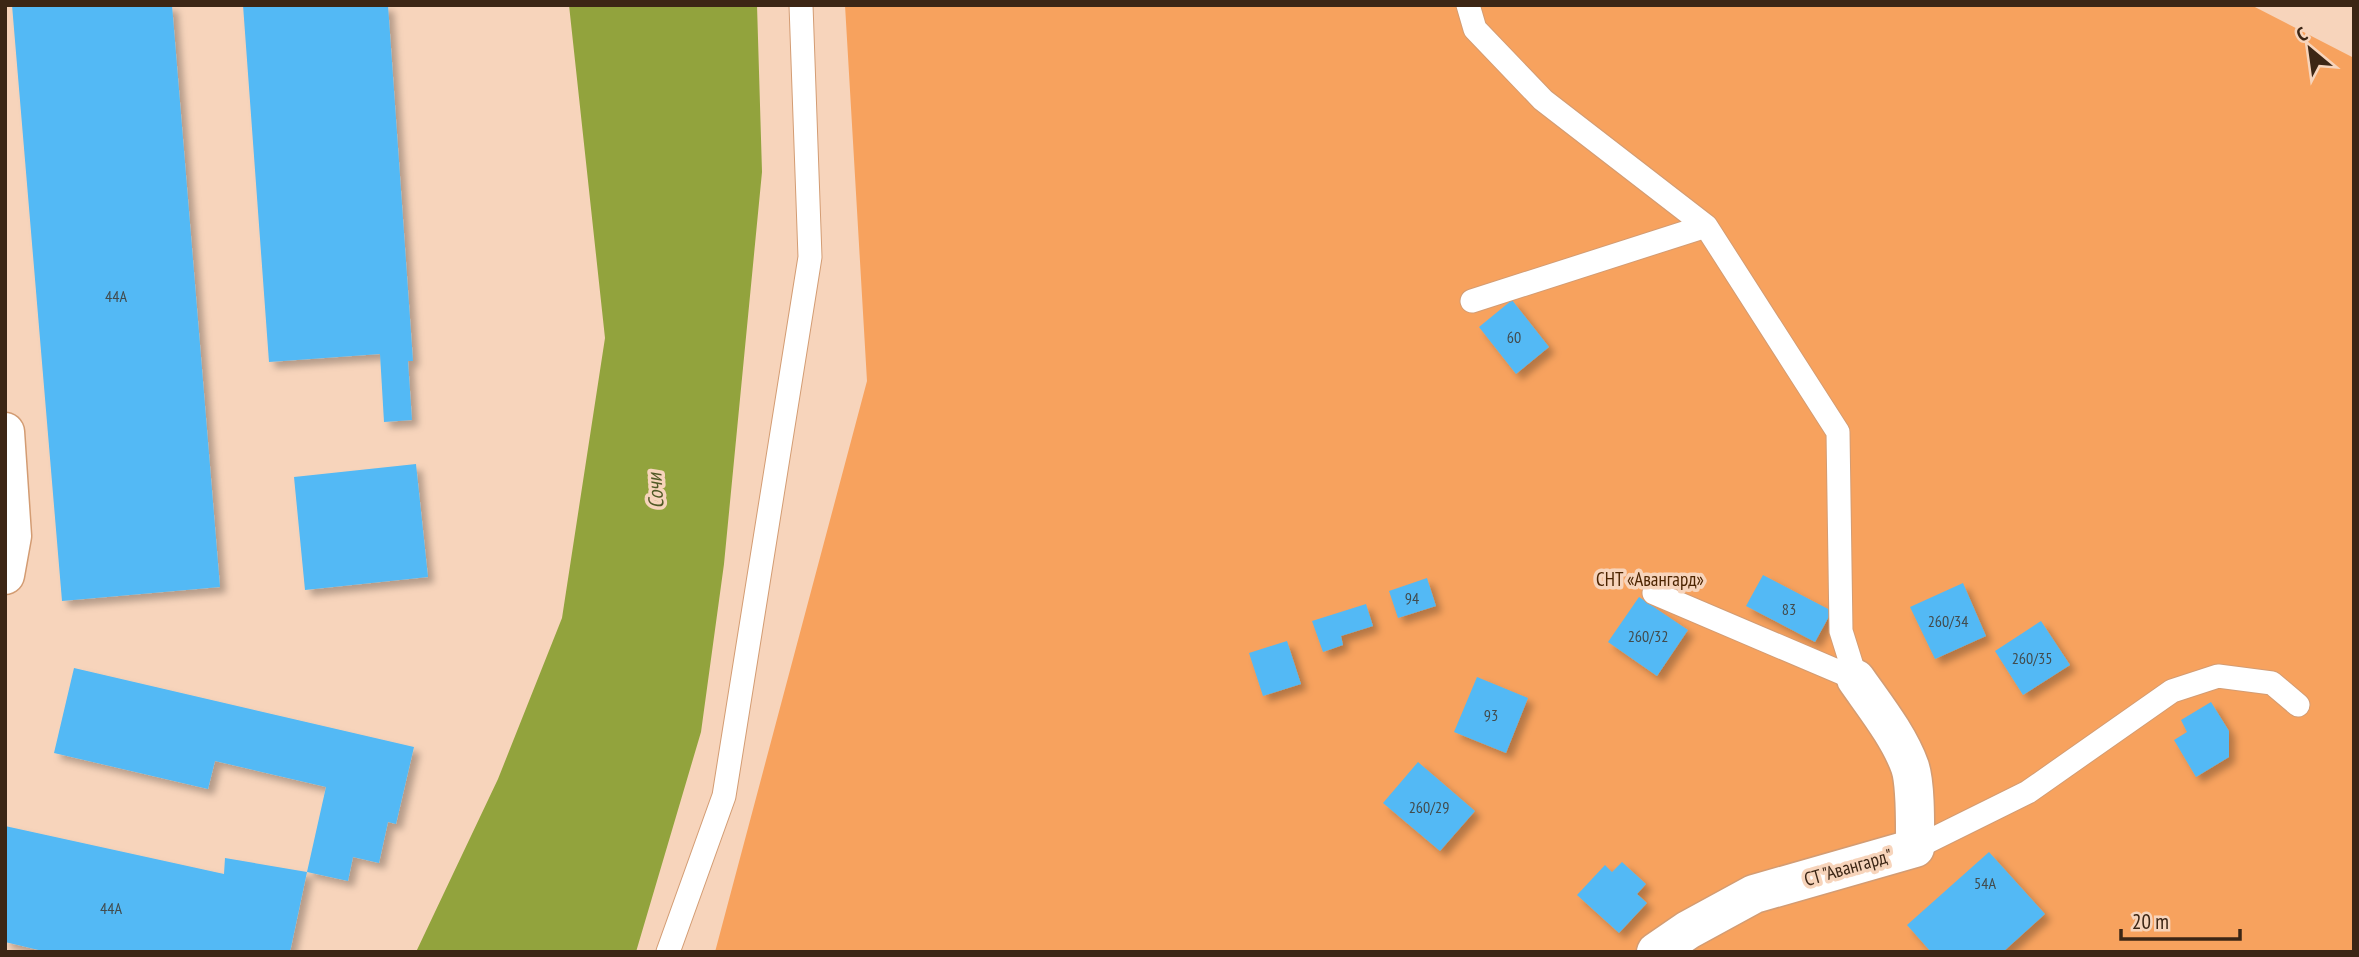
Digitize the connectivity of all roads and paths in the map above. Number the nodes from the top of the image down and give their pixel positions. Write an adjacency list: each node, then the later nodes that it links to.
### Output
1 (800, 5): 11 (lane)
2 (1468, 5): 3 (lane)
3 (1706, 226): 4 (lane); 8 (lane)
4 (1472, 302)
5 (5, 432): 6 (street)
6 (5, 575)
7 (1654, 593): 8 (lane)
8 (1856, 679): 10 (street, СТ "Авангард")
9 (2298, 705): 10 (lane)
10 (1914, 848): 12 (street, СТ "Авангард")
11 (668, 952)
12 (1656, 952)

